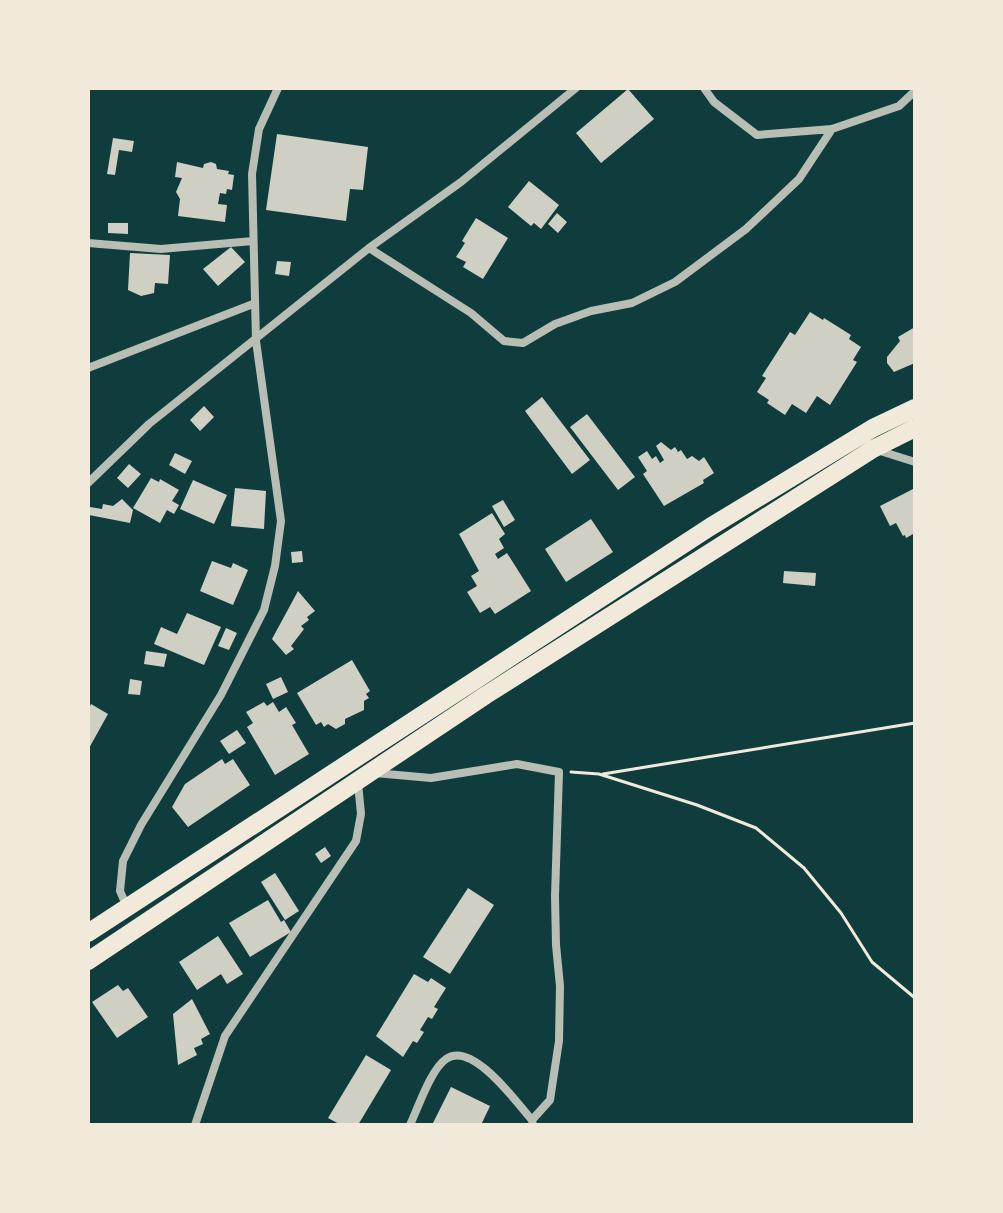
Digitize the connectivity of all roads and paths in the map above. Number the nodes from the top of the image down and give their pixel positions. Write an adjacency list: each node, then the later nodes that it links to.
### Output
1 (278, 88): 6 (street)
2 (576, 88): 8 (street)
3 (704, 88): 5 (street)
4 (915, 91): 5 (street)
5 (832, 129): 8 (street)
6 (253, 241): 7 (street); 9 (street)
7 (88, 243)
8 (369, 248): 10 (street)
9 (253, 304): 10 (street); 11 (street)
10 (256, 341): 16 (street); 25 (street)
11 (88, 368)
12 (915, 408): 21 (highway)
13 (915, 428): 14 (highway)
14 (873, 449): 15 (street); 20 (highway)
15 (915, 462)
16 (88, 483)
17 (915, 723): 19 (path)
18 (559, 772): 19 (path); 20 (street); 29 (street)
19 (599, 774): 28 (path)
20 (362, 776): 22 (highway); 30 (street)
21 (327, 777): 22 (highway); 23 (highway)
22 (338, 793): 24 (highway)
23 (269, 813): 24 (highway); 25 (highway)
24 (280, 830): 27 (highway)
25 (127, 907): 26 (highway)
26 (88, 933)
27 (88, 961)
28 (915, 998)
29 (533, 1122): 31 (street)
30 (195, 1125)
31 (410, 1125)

